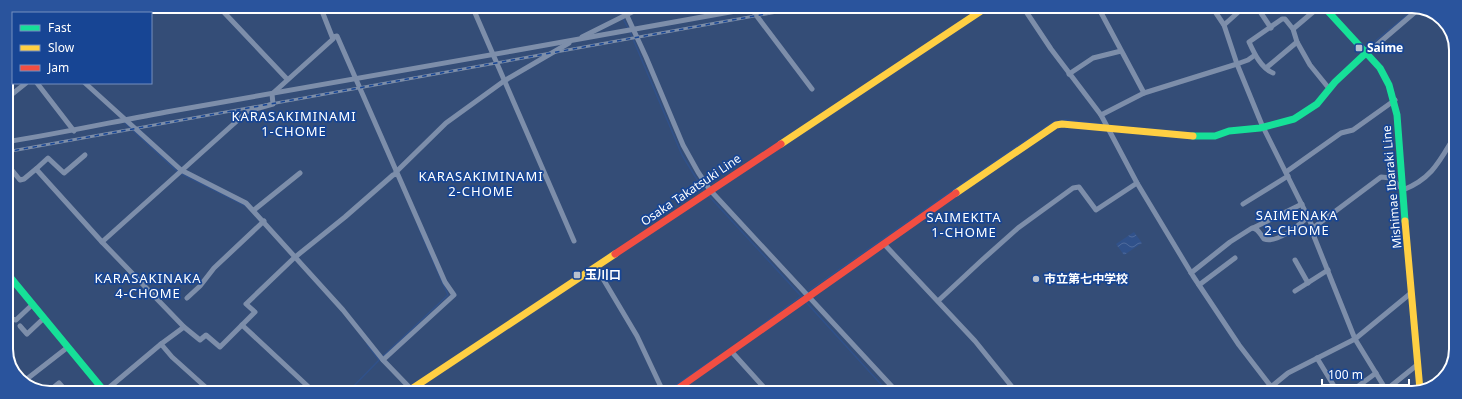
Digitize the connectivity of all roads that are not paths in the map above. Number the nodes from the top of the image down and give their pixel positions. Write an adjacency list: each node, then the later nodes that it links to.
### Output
1 (225, 13): 31 (street)
2 (323, 13): 20 (street)
3 (475, 13): 25 (street)
4 (719, 13): 18 (street)
5 (755, 13): 38 (street)
6 (978, 13): 58 (main road, Osaka Takatsuki Line)
7 (1027, 13): 30 (street)
8 (1101, 13): 23 (street)
9 (1216, 13): 16 (street)
10 (1237, 13): 16 (street)
11 (1261, 13): 17 (street)
12 (1311, 13): 19 (street)
13 (1330, 13): 24 (main road, Mishimae Ibaraki Line)
14 (1415, 13): 24 (street)
15 (627, 14): 18 (street); 21 (street)
16 (1224, 25): 27 (street)
17 (1270, 28): 19 (street); 26 (street)
18 (634, 29): 21 (street); 58 (street)
19 (1293, 29): 22 (street)
20 (333, 37): 31 (street); 32 (street)
21 (576, 40): 25 (street); 33 (street)
22 (1296, 42): 28 (street); 37 (street)
23 (1121, 51): 30 (street); 40 (street)
24 (1366, 51): 42 (main road, Mishimae Ibaraki Line); 45 (main road)
25 (492, 54): 32 (street); 33 (street)
26 (1255, 55): 27 (street); 28 (street)
27 (1237, 64): 40 (street); 45 (street)
28 (1266, 68): 29 (street)
29 (1273, 72)
30 (1070, 74): 43 (street)
31 (287, 79): 41 (street)
32 (356, 79): 41 (street); 55 (street)
33 (504, 81): 55 (street); 67 (street)
34 (25, 84): 39 (street)
35 (38, 84): 47 (street)
36 (86, 84): 44 (street)
37 (1327, 86)
38 (812, 89)
39 (13, 93)
40 (1144, 93): 43 (street)
41 (272, 94): 44 (street); 52 (street)
42 (1394, 100): 56 (street); 59 (main road, Mishimae Ibaraki Line)
43 (1101, 115): 46 (street)
44 (124, 120): 47 (street); 52 (street)
45 (1264, 128): 46 (main road); 56 (street)
46 (1108, 129): 57 (street); 69 (main road)
47 (74, 131): 48 (street)
48 (13, 141)
49 (1449, 145): 59 (street)
50 (85, 155): 51 (street)
51 (36, 170): 53 (street); 68 (street)
52 (181, 170): 62 (street); 68 (street)
53 (13, 172)
54 (300, 173): 62 (street)
55 (396, 173): 70 (street); 95 (street)
56 (1287, 174): 60 (street); 61 (street)
57 (1137, 183): 75 (street); 83 (street)
58 (710, 190): 73 (main road, Osaka Takatsuki Line); 81 (street)
59 (1403, 190): 66 (street); 80 (main road, Mishimae Ibaraki Line)
60 (1243, 204)
61 (1302, 204): 63 (street); 65 (street)
62 (254, 210): 64 (street)
63 (1308, 217): 65 (street); 66 (street)
64 (264, 221): 70 (street); 82 (street)
65 (1253, 228): 75 (street)
66 (1313, 228): 74 (street)
67 (574, 241)
68 (102, 242): 89 (street)
69 (884, 244): 81 (main road); 83 (street)
70 (295, 257): 87 (street); 95 (street)
71 (1235, 258): 78 (street)
72 (1295, 260): 77 (street)
73 (596, 267): 105 (main road, Osaka Takatsuki Line); 106 (street)
74 (1328, 270): 77 (street); 90 (street)
75 (1191, 273): 78 (street)
76 (13, 280): 84 (main road)
77 (1308, 283): 79 (street)
78 (1199, 285): 111 (street)
79 (1295, 291)
80 (1411, 293): 90 (street); 96 (main road, Mishimae Ibaraki Line)
81 (808, 297): 93 (main road); 109 (street)
82 (187, 298)
83 (938, 301): 110 (street)
84 (33, 304): 85 (main road); 86 (street)
85 (44, 318): 88 (street); 92 (main road)
86 (13, 319)
87 (242, 325): 89 (street); 103 (street)
88 (20, 326)
89 (184, 327): 91 (street)
90 (1356, 339): 94 (street); 97 (street)
91 (161, 344): 101 (street); 102 (street)
92 (68, 347): 98 (street); 100 (main road)
93 (731, 351): 107 (main road); 108 (street)
94 (1317, 358): 112 (street); 113 (street)
95 (383, 360): 104 (street)
96 (1417, 366): 99 (main road, Mishimae Ibaraki Line); 116 (street)
97 (1376, 373): 114 (street); 115 (street)
98 (28, 378)
99 (1419, 385)
100 (101, 386)
101 (111, 386)
102 (204, 386)
103 (308, 386)
104 (405, 386)
105 (417, 386)
106 (661, 386)
107 (682, 386)
108 (763, 386)
109 (891, 386)
110 (1011, 386)
111 (1270, 386)
112 (1272, 386)
113 (1334, 386)
114 (1358, 386)
115 (1384, 386)
116 (1394, 386)

